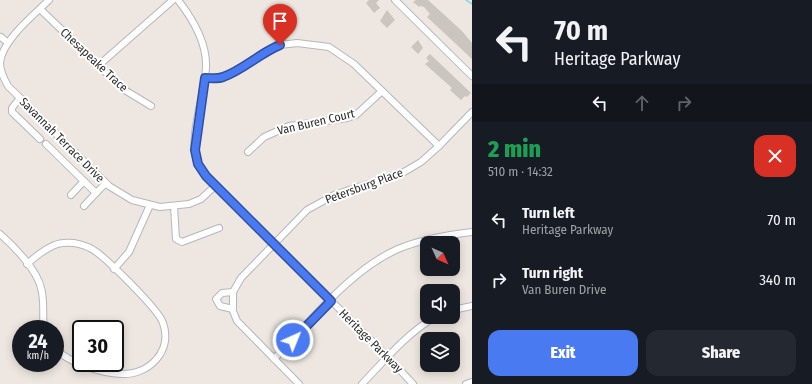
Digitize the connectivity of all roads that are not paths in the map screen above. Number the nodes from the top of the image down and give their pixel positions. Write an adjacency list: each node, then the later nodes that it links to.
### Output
1 (49, 0): 5 (street, Savannah Terrace Drive)
2 (173, 0): 8 (street)
3 (178, 0): 11 (street, Heritage Parkway)
4 (395, 0): 10 (street)
5 (40, 9): 7 (street, Savannah Terrace Drive); 8 (street, Chesapeake Trace)
6 (1, 37): 7 (street)
7 (8, 43): 9 (street, Savannah Terrace Drive)
8 (99, 65): 14 (street, Chesapeake Trace)
9 (0, 66): 13 (street, Savannah Terrace Drive)
10 (472, 76)
11 (205, 78): 12 (street); 22 (street, Heritage Parkway)
12 (382, 91): 18 (street); 19 (street, Van Buren Court)
13 (20, 98): 16 (street); 21 (street, Savannah Terrace Drive)
14 (152, 106)
15 (472, 112): 18 (street, Petersburg Place)
16 (40, 139)
17 (46, 144): 20 (street)
18 (439, 146): 31 (street, Petersburg Place)
19 (248, 152)
20 (84, 182): 23 (street); 24 (street)
21 (106, 183): 23 (street); 25 (street, Savannah Terrace Drive)
22 (215, 186): 27 (street, Savannah Terrace Drive); 31 (street, Heritage Parkway)
23 (96, 193): 26 (street)
24 (71, 195)
25 (150, 205): 27 (street, Savannah Terrace Drive); 33 (street)
26 (84, 206)
27 (174, 206): 28 (street)
28 (219, 228)
29 (472, 232): 35 (street)
30 (0, 234): 32 (street)
31 (273, 244): 34 (street, Petersburg Place); 35 (street, Heritage Parkway)
32 (27, 264): 33 (street); 39 (street)
33 (114, 269): 41 (street)
34 (233, 292): 37 (street); 37 (street)
35 (331, 301): 42 (street, Heritage Parkway); 43 (street)
36 (472, 306): 38 (street)
37 (233, 309): 43 (street)
38 (460, 309)
39 (43, 320)
40 (424, 324): 42 (street)
41 (64, 356)
42 (388, 356): 46 (street); 47 (street, Heritage Parkway)
43 (274, 359): 45 (street)
44 (472, 382): 48 (street)
45 (299, 384)
46 (362, 384)
47 (413, 384)
48 (466, 384)

